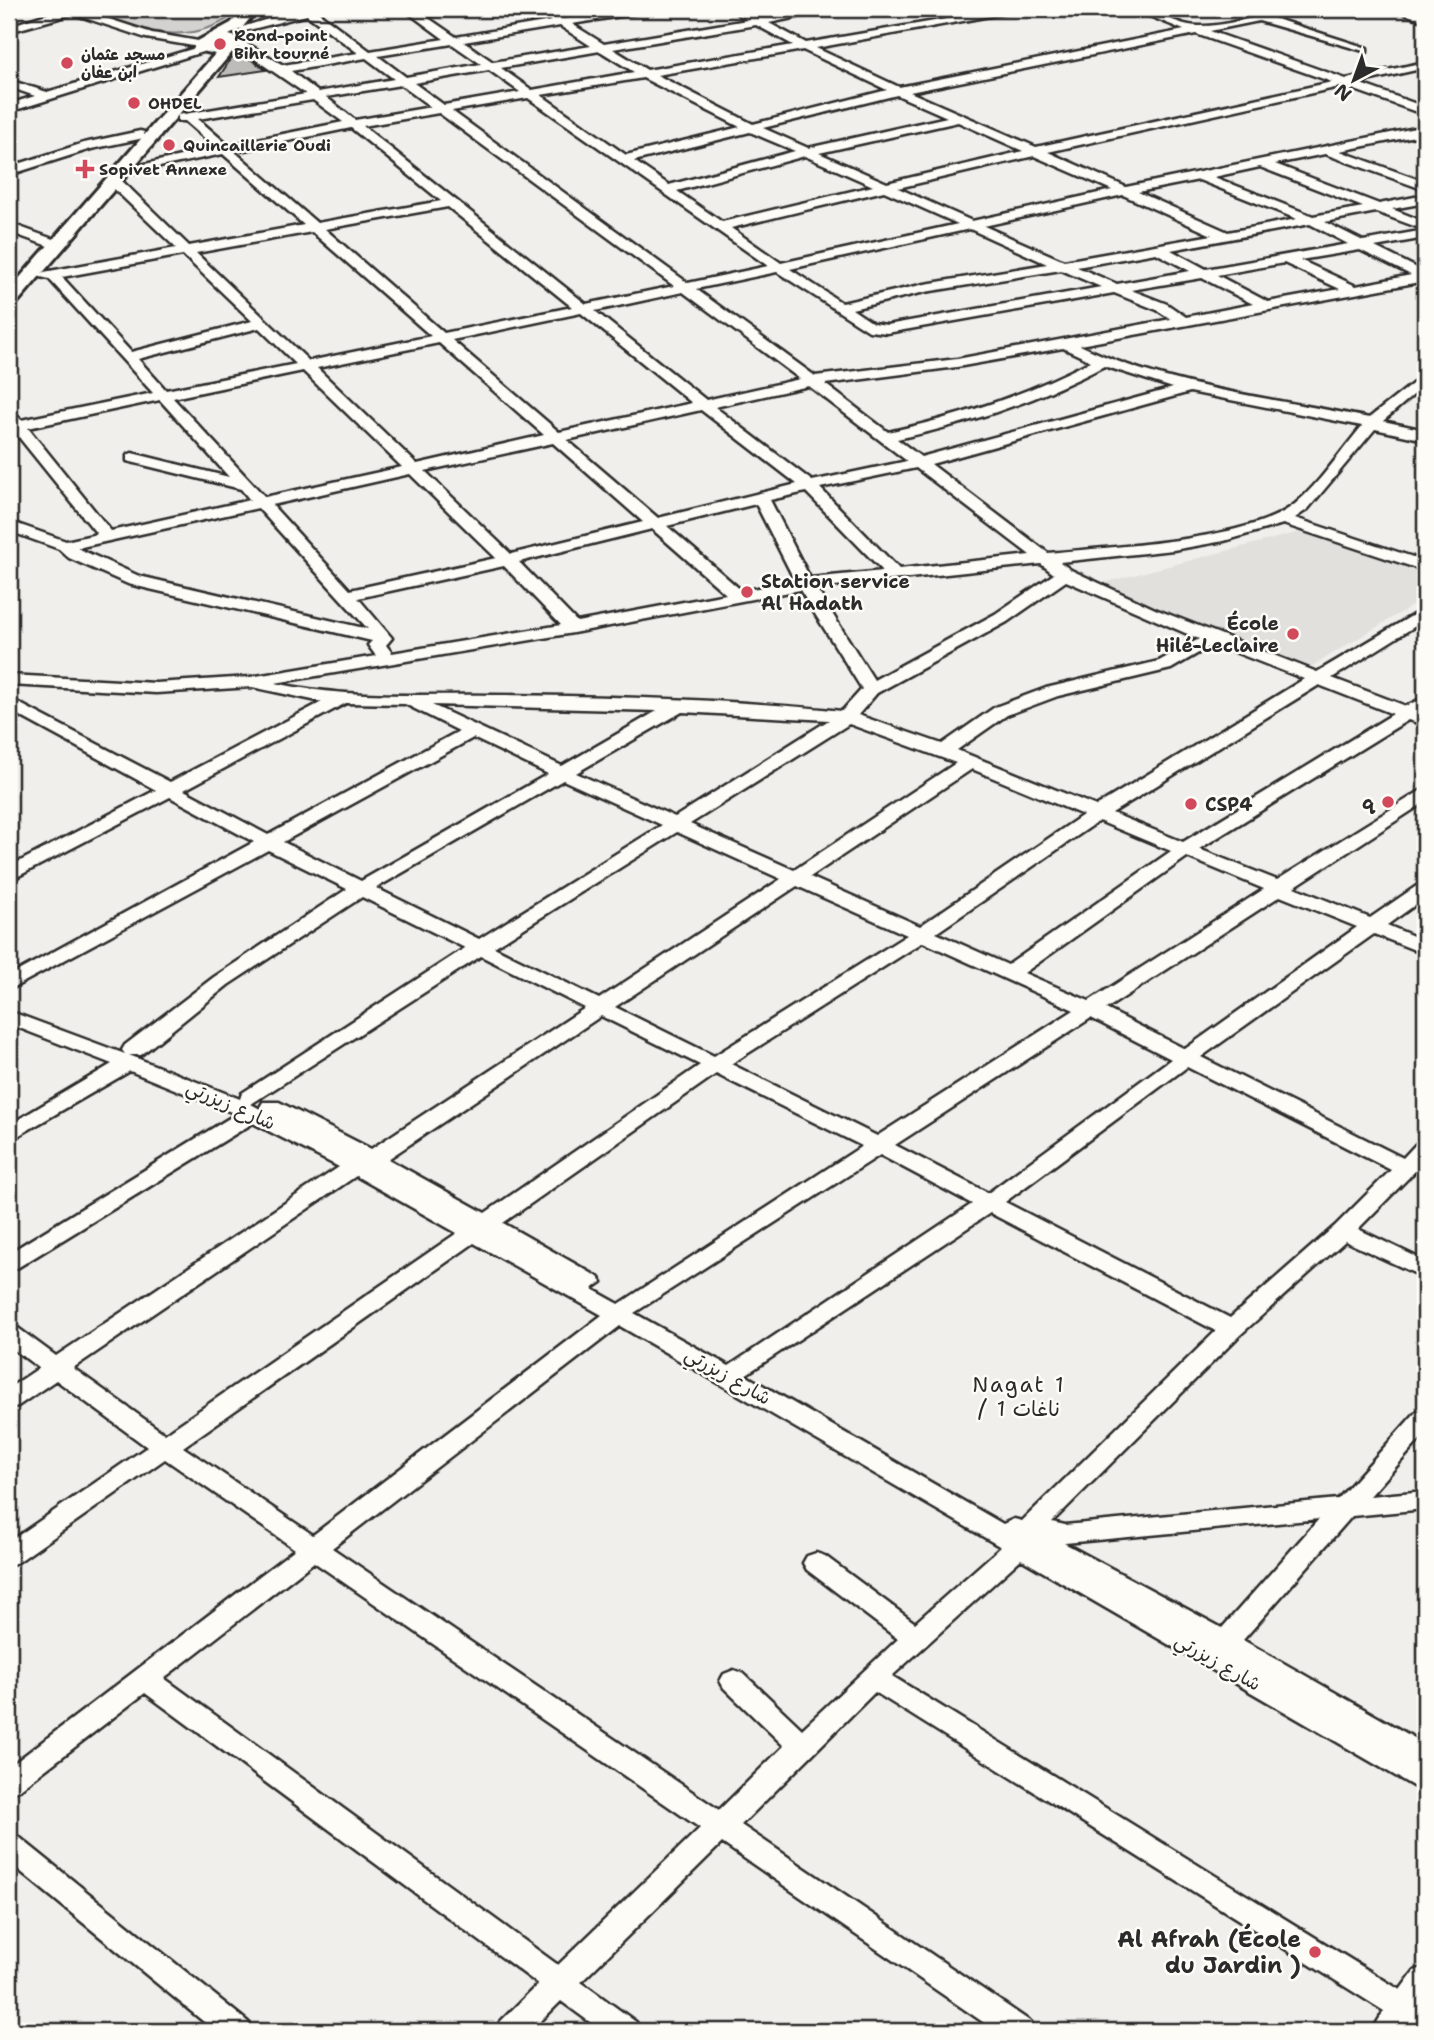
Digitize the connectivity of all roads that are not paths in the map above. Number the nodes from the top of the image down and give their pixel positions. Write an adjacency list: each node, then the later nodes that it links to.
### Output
1 (251, 9): 25 (main road)
2 (264, 9): 20 (main road)
3 (452, 9): 14 (street)
4 (539, 9): 19 (street)
5 (645, 9): 19 (street)
6 (735, 9): 18 (street)
7 (831, 9): 18 (street)
8 (1023, 9): 26 (street)
9 (1137, 9): 21 (street)
10 (1302, 9): 16 (street)
11 (1399, 9): 17 (street)
12 (71, 10): 22 (street); 25 (street)
13 (311, 10): 20 (street); 29 (street)
14 (413, 12): 23 (street)
15 (1190, 13): 21 (street)
16 (1259, 18): 21 (street); 28 (street)
17 (1425, 19)
18 (757, 21): 26 (street); 27 (street)
19 (561, 22): 23 (street); 27 (street)
20 (245, 28): 24 (main road)
21 (1191, 28): 38 (street); 39 (street)
22 (9, 29)
23 (455, 40): 29 (street); 31 (street)
24 (233, 44): 25 (main road); 32 (street); 48 (main road)
25 (204, 45): 41 (street); 53 (main road)
26 (805, 47): 34 (street); 39 (street)
27 (604, 48): 31 (street); 34 (street)
28 (1363, 50)
29 (368, 54): 32 (street); 36 (street)
30 (1425, 65): 33 (street)
31 (494, 67): 36 (street); 40 (street)
32 (281, 69): 42 (street)
33 (1410, 69): 35 (street); 38 (street)
34 (645, 74): 40 (street); 50 (street)
35 (1425, 74)
36 (409, 82): 42 (street); 44 (street)
37 (9, 83): 41 (street)
38 (1347, 83): 45 (street); 57 (street)
39 (898, 91): 47 (street); 50 (street)
40 (534, 94): 44 (street); 59 (street)
41 (47, 96): 43 (street)
42 (315, 96): 46 (street); 49 (street)
43 (9, 108)
44 (443, 109): 49 (street); 91 (street)
45 (1425, 111)
46 (189, 118): 48 (street); 55 (street)
47 (961, 118): 57 (street); 58 (street)
48 (163, 121): 63 (main road)
49 (353, 124): 55 (street); 69 (street)
50 (752, 128): 58 (street); 59 (street)
51 (1425, 130): 52 (street)
52 (1406, 134): 54 (street); 56 (street)
53 (140, 135): 61 (street); 79 (main road)
54 (1425, 142)
55 (228, 149): 63 (street); 73 (street)
56 (1325, 150): 60 (street); 64 (street)
57 (1037, 151): 65 (street); 67 (street)
58 (807, 152): 65 (street); 66 (street)
59 (627, 159): 66 (street)
60 (1260, 163): 62 (street); 70 (street)
61 (9, 171)
62 (1199, 175): 67 (street); 71 (street)
63 (116, 176): 82 (street); 89 (main road)
64 (1425, 186)
65 (886, 187): 72 (street); 74 (street)
66 (670, 189): 74 (street)
67 (1125, 191): 72 (street); 78 (street)
68 (1425, 199): 70 (street)
69 (449, 203): 73 (street); 96 (street)
70 (1376, 207): 71 (street); 75 (street)
71 (1308, 219): 78 (street); 80 (street)
72 (975, 225): 84 (street); 85 (street)
73 (316, 226): 82 (street); 100 (street)
74 (722, 226): 85 (street)
75 (1425, 226)
76 (9, 227): 79 (street)
77 (1425, 234): 80 (street)
78 (1224, 235): 81 (street)
79 (48, 242): 90 (main road)
80 (1361, 245): 83 (street); 88 (street)
81 (1158, 249): 84 (street); 86 (street)
82 (185, 250): 87 (street); 99 (street)
83 (1287, 259): 86 (street); 93 (street)
84 (1065, 264): 92 (street); 97 (street)
85 (777, 268): 91 (street); 97 (street)
86 (1205, 272): 92 (street); 95 (street)
87 (53, 275): 89 (street); 102 (street)
88 (1425, 277): 93 (street)
89 (29, 278): 94 (main road)
90 (9, 288)
91 (684, 288): 96 (street); 106 (street)
92 (1114, 288): 97 (street); 98 (street)
93 (1354, 290): 95 (street)
94 (9, 301)
95 (1266, 306): 98 (street)
96 (584, 308): 100 (street); 109 (street)
97 (840, 308)
98 (1183, 321): 101 (street)
99 (261, 323): 102 (street); 104 (street)
100 (442, 336): 104 (street); 113 (street)
101 (1067, 344): 103 (street); 106 (street)
102 (128, 357): 108 (street)
103 (1101, 362): 107 (street); 114 (street)
104 (306, 364): 108 (street); 117 (street)
105 (1425, 378): 111 (street)
106 (812, 381): 109 (street); 114 (street)
107 (1185, 388): 111 (street); 116 (street)
108 (163, 395): 110 (street); 119 (street)
109 (701, 403): 113 (street); 118 (street)
110 (11, 422): 124 (street)
111 (1372, 423): 112 (street); 121 (street)
112 (1425, 435)
113 (554, 437): 117 (street); 122 (street)
114 (884, 437): 116 (street)
115 (132, 458): 119 (street)
116 (917, 463): 118 (street); 126 (street)
117 (413, 468): 119 (street); 127 (street)
118 (809, 485): 120 (street); 129 (street)
119 (255, 494): 124 (street); 132 (street)
120 (761, 499): 122 (street); 131 (street)
121 (1283, 519): 126 (street); 128 (street)
122 (653, 524): 127 (street); 133 (street)
123 (9, 526): 125 (street)
124 (106, 536): 125 (street)
125 (65, 546): 136 (street)
126 (1044, 558): 129 (street); 130 (street)
127 (508, 559): 132 (street); 135 (street)
128 (1425, 566)
129 (894, 573): 131 (street)
130 (1065, 574): 137 (street); 142 (street)
131 (805, 584): 133 (street); 142 (street)
132 (344, 596): 136 (street)
133 (739, 597): 135 (street)
134 (1425, 613): 139 (street)
135 (573, 628): 138 (street)
136 (383, 638): 138 (street)
137 (1213, 638): 139 (street); 151 (street)
138 (388, 659): 141 (street)
139 (1316, 678): 148 (street); 156 (street)
140 (9, 680): 141 (street)
141 (250, 682): 143 (street)
142 (871, 689): 149 (street)
143 (343, 698): 144 (street); 154 (street)
144 (407, 699): 146 (street); 150 (street)
145 (1425, 702): 148 (street)
146 (677, 707): 149 (street); 153 (street)
147 (12, 708): 154 (street)
148 (1416, 717): 159 (street)
149 (847, 718): 151 (street); 157 (street)
150 (472, 731): 153 (street); 158 (street)
151 (944, 751): 152 (street)
152 (970, 762): 156 (street); 161 (street)
153 (564, 774): 157 (street); 163 (street)
154 (170, 790): 158 (street); 160 (street)
155 (1425, 794): 162 (street)
156 (1097, 814): 159 (street); 166 (street)
157 (676, 825): 161 (street); 167 (street)
158 (270, 843): 163 (street); 170 (street)
159 (1187, 848): 162 (street); 169 (street)
160 (9, 875)
161 (798, 877): 166 (street); 172 (street)
162 (1280, 888): 165 (street); 173 (street)
163 (361, 889): 167 (street); 175 (street)
164 (1425, 889): 165 (street)
165 (1371, 926): 168 (street); 176 (street)
166 (922, 934): 169 (street); 177 (street)
167 (479, 948): 172 (street); 178 (street)
168 (1425, 948)
169 (1010, 972): 173 (street)
170 (9, 985)
171 (9, 1004): 175 (street, شارع زيزرتي)
172 (604, 1007): 177 (street); 182 (street)
173 (1093, 1011): 176 (street); 180 (street)
174 (9, 1017): 175 (street, شارع زيزرتي)
175 (130, 1056): 178 (street, شارع زيزرتي); 179 (street)
176 (1187, 1057): 183 (street); 184 (street)
177 (716, 1064): 180 (street); 185 (street)
178 (252, 1105): 182 (street, شارع زيزرتي); 187 (street)
179 (9, 1134)
180 (878, 1146): 184 (street); 189 (street)
181 (1425, 1148): 183 (street)
182 (364, 1162): 185 (street, شارع زيزرتي); 192 (street)
183 (1405, 1168): 186 (street)
184 (989, 1203): 190 (street); 193 (street)
185 (481, 1228): 189 (street, شارع زيزرتي); 196 (street)
186 (1343, 1230): 188 (street); 190 (street)
187 (9, 1263)
188 (1425, 1270)
189 (625, 1310): 193 (street, شارع زيزرتي); 199 (street, شارع زيزرتي); 200 (street)
190 (1233, 1329): 199 (street)
191 (9, 1334): 192 (street)
192 (57, 1368): 194 (street); 196 (street)
193 (740, 1368): 199 (street, شارع زيزرتي)
194 (9, 1400)
195 (1425, 1418): 198 (street)
196 (164, 1446): 200 (street); 201 (street)
197 (1425, 1500): 198 (street)
198 (1346, 1507): 199 (street); 204 (street)
199 (1025, 1536): 203 (street); 204 (street, شارع زيزرتي); 211 (street, شارع زيزرتي)
200 (315, 1548): 206 (street); 212 (street)
201 (9, 1555)
202 (816, 1563): 203 (street)
203 (916, 1638): 205 (street)
204 (1225, 1642): 209 (street, شارع زيزرتي)
205 (873, 1677): 208 (street); 216 (street)
206 (146, 1679): 210 (street); 215 (street)
207 (734, 1681): 208 (street)
208 (803, 1747): 212 (street)
209 (1425, 1757)
210 (9, 1782)
211 (1425, 1782)
212 (721, 1827): 215 (street); 220 (street)
213 (9, 1845): 217 (street)
214 (1425, 1980): 216 (street)
215 (560, 1983): 218 (street); 219 (street)
216 (1401, 2015)
217 (237, 2031)
218 (511, 2031)
219 (625, 2031)
220 (1020, 2031)

